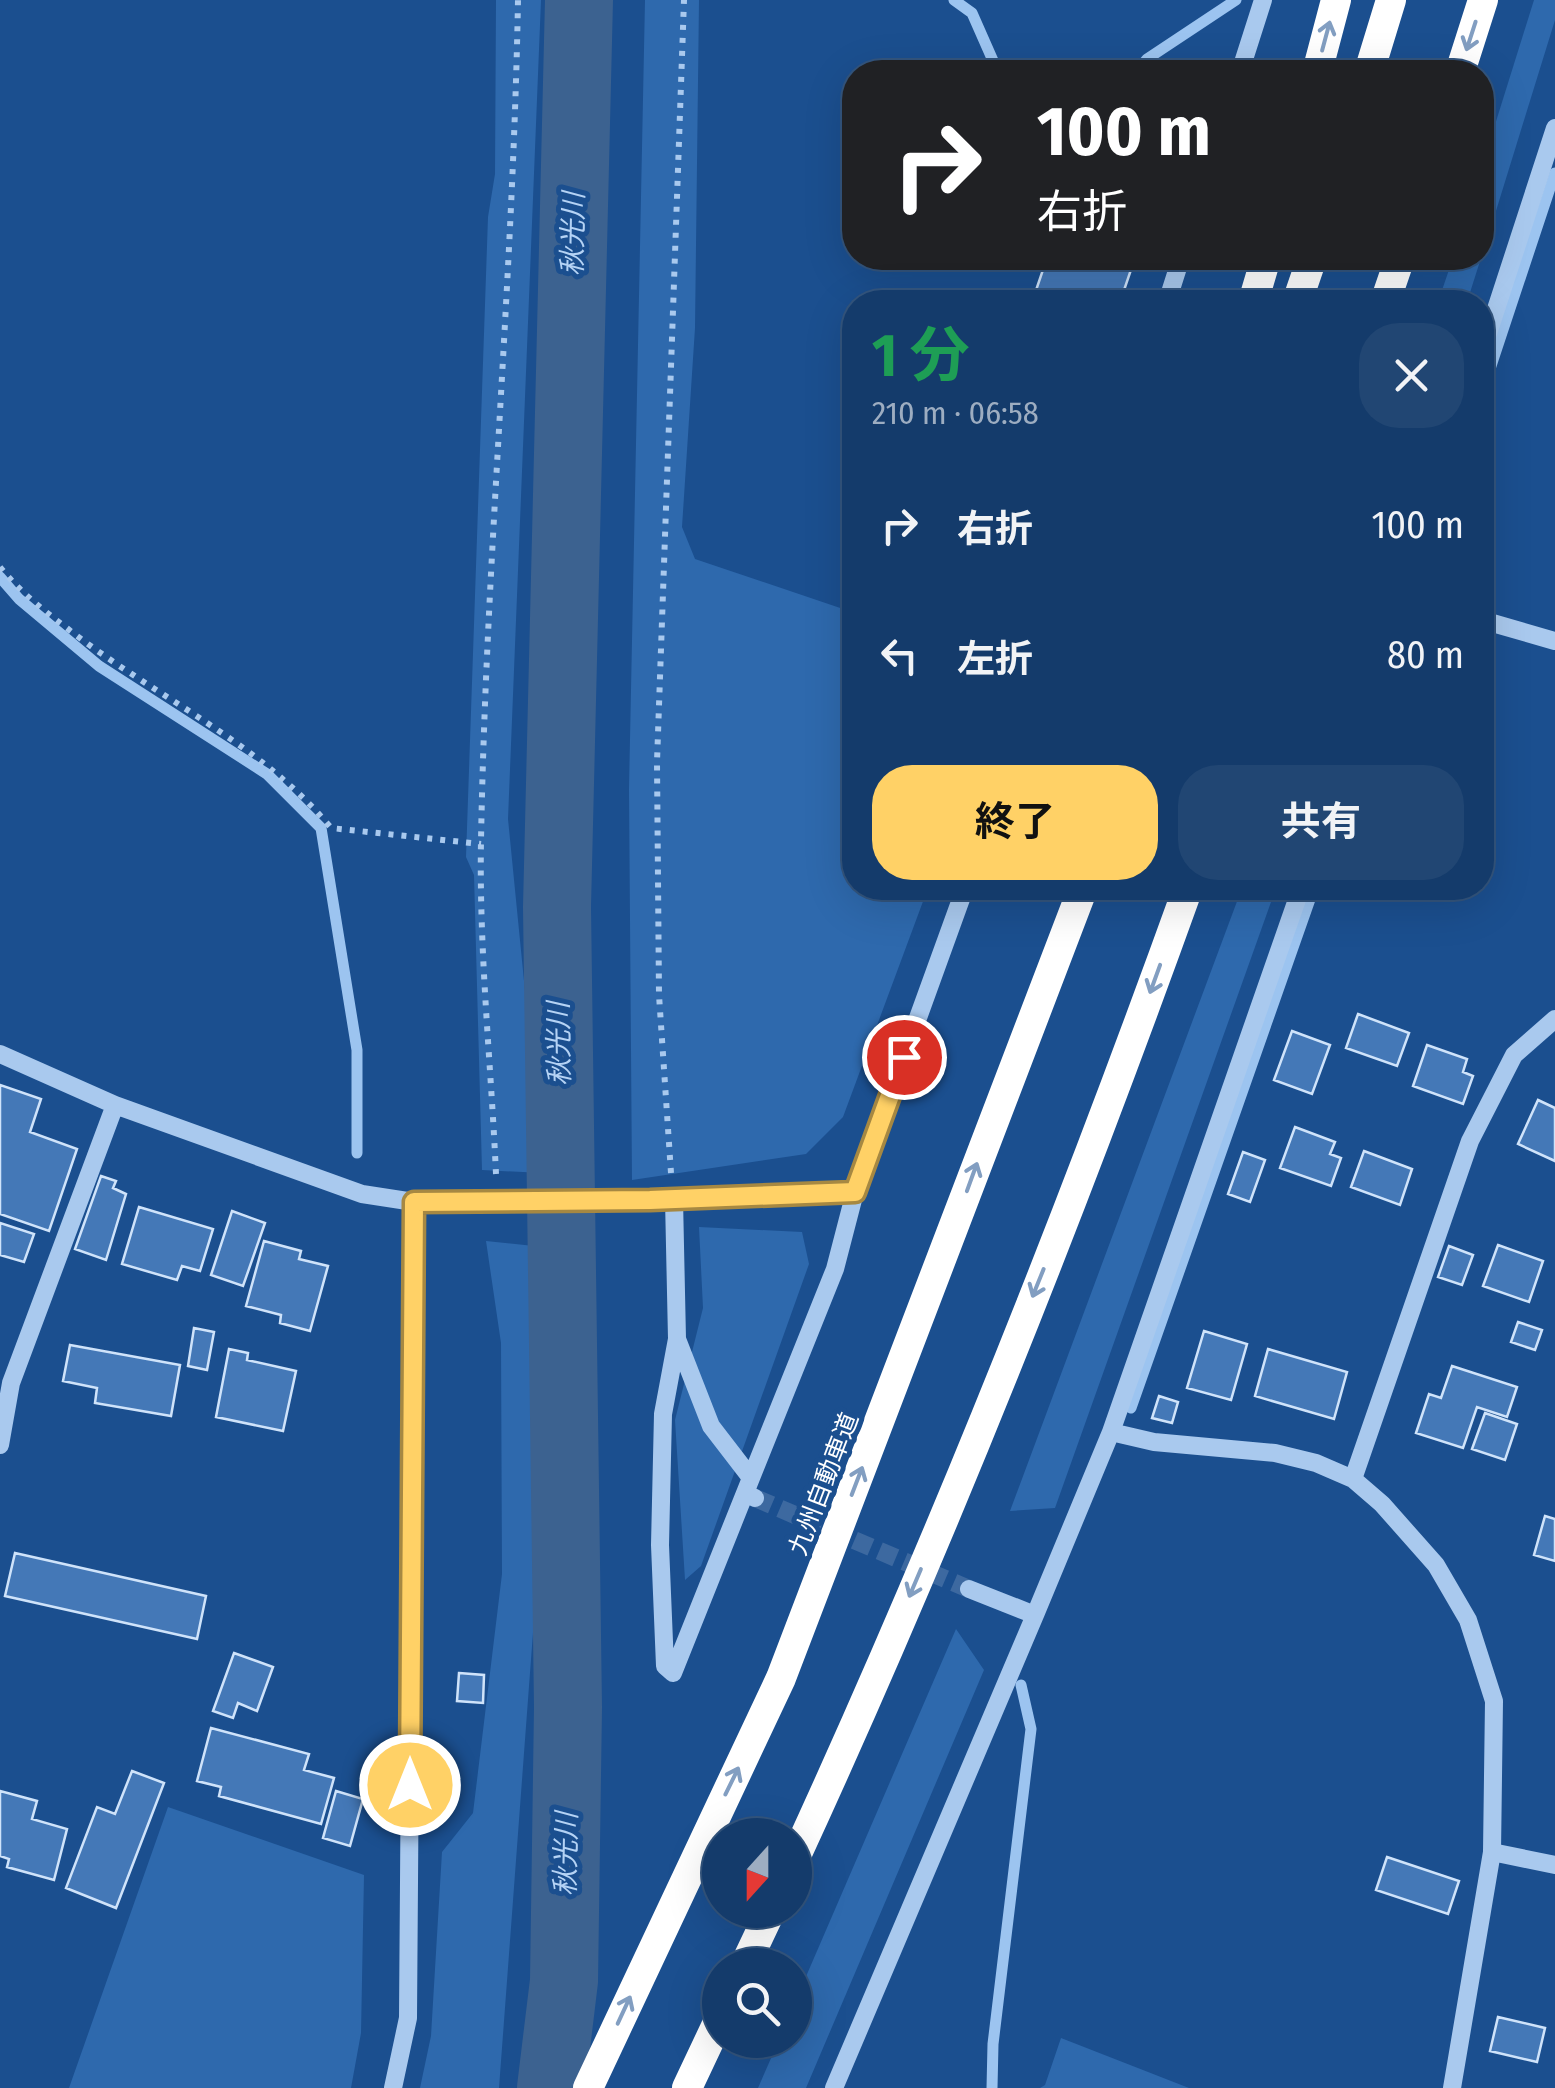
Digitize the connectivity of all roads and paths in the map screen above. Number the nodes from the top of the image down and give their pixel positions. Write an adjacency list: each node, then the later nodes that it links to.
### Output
1 (518, 0): 16 (path)
2 (684, 0): 25 (path)
3 (1263, 0): 7 (street)
4 (1336, 0): 8 (highway, one-way to 4)
5 (1391, 0): 9 (highway)
6 (1483, 0): 10 (highway, one-way to 10)
7 (1244, 60)
8 (1320, 60)
9 (1374, 60)
10 (1464, 60)
11 (1555, 128): 12 (street)
12 (1494, 315)
13 (0, 568): 16 (path)
14 (1494, 623): 15 (street)
15 (1555, 641)
16 (481, 844): 26 (path)
17 (961, 900): 24 (street)
18 (1078, 900): 40 (highway, 九州自動車道, one-way to 18)
19 (1184, 900): 35 (highway, one-way to 35)
20 (1296, 900): 29 (street)
21 (1555, 1018): 31 (street)
22 (0, 1054): 23 (street)
23 (115, 1105): 27 (street); 30 (street)
24 (855, 1192): 25 (street); 32 (street)
25 (674, 1199): 26 (street); 28 (street)
26 (507, 1200): 27 (street)
27 (414, 1202): 39 (street)
28 (676, 1340): 32 (street); 32 (street)
29 (1111, 1432): 31 (street); 34 (street)
30 (0, 1445)
31 (1353, 1479): 36 (street)
32 (750, 1490)
33 (970, 1589): 34 (street)
34 (1035, 1616): 42 (street)
35 (812, 1821)
36 (1492, 1852): 37 (street); 43 (street)
37 (1555, 1865)
38 (702, 2056): 41 (highway)
39 (393, 2088)
40 (588, 2088)
41 (687, 2088)
42 (834, 2088)
43 (1452, 2088)

